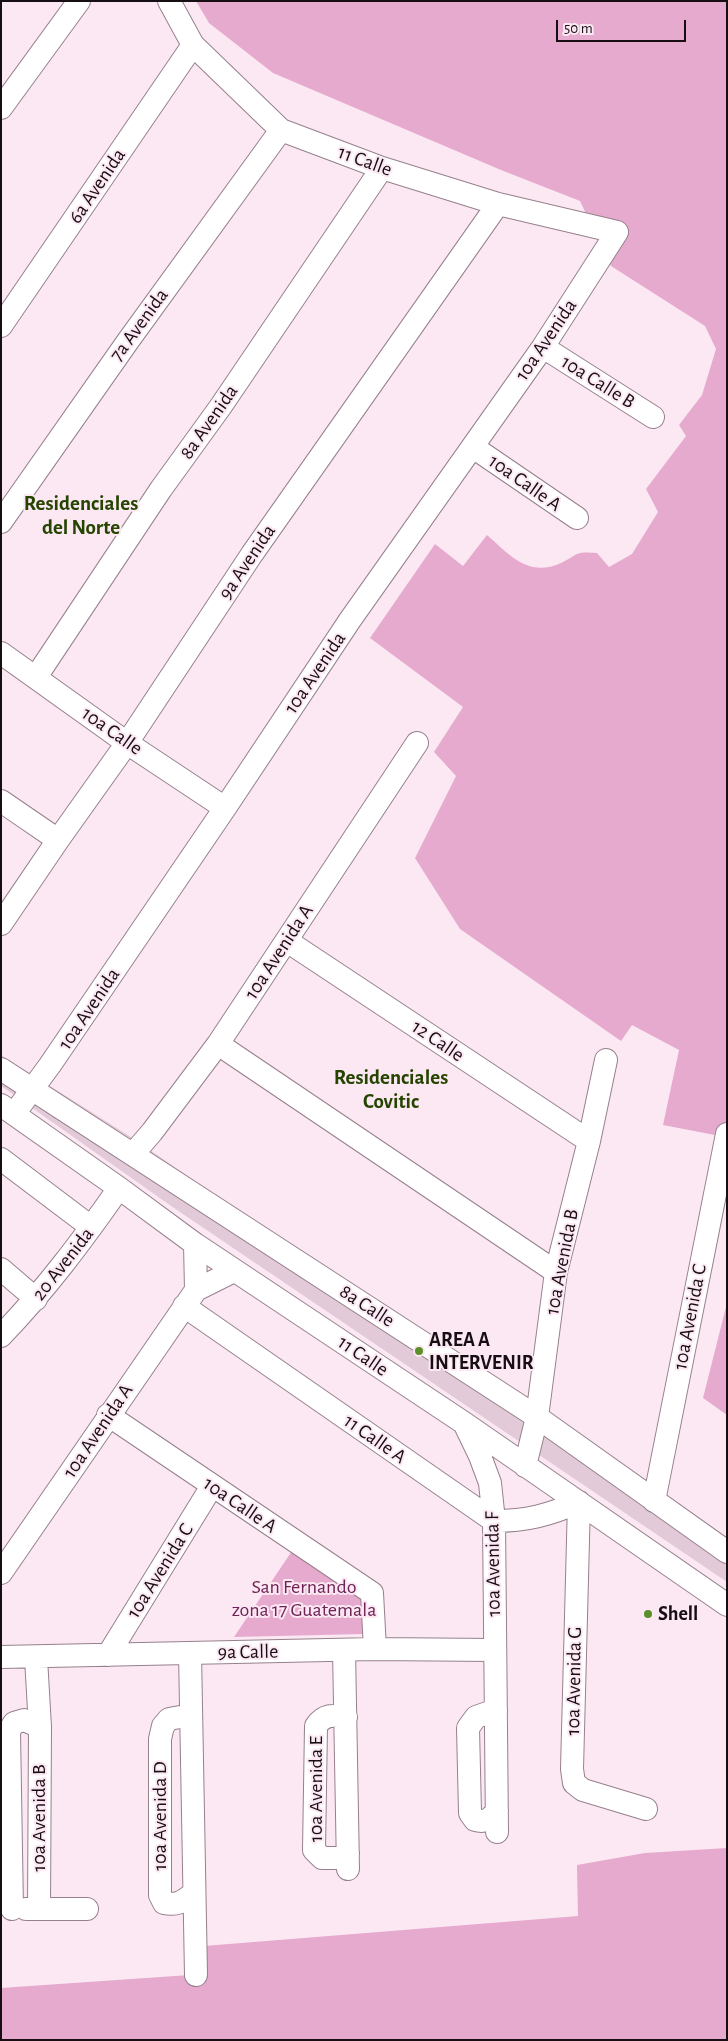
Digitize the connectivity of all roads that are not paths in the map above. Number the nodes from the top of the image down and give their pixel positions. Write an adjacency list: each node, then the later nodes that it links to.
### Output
1 (79, 1): 4 (street)
2 (169, 1): 3 (street, 11 Calle)
3 (193, 46): 5 (street, 11 Calle); 9 (street, 6a Avenida)
4 (1, 108)
5 (281, 130): 6 (street, 11 Calle); 14 (street, 7a Avenida)
6 (382, 168): 7 (street, 11 Calle); 16 (street, 8a Avenida)
7 (498, 204): 8 (street, 11 Calle); 17 (street, 9a Avenida)
8 (617, 232): 10 (street, 10a Avenida)
9 (1, 326)
10 (543, 347): 11 (street, 10a Calle B); 12 (street, 10a Avenida)
11 (653, 417)
12 (474, 447): 13 (street, 10a Calle A); 20 (street, 10a Avenida)
13 (577, 518)
14 (1, 522)
15 (1, 653): 16 (street, 10a Calle)
16 (36, 676): 17 (street, 10a Calle)
17 (127, 743): 20 (street, 10a Calle); 21 (street, 9a Avenida)
18 (416, 743): 23 (street, 10a Avenida A)
19 (1, 801): 21 (street)
20 (225, 808): 27 (street, 10a Avenida)
21 (58, 840): 22 (street, 9a Avenida)
22 (1, 924)
23 (287, 940): 24 (street, 10a Avenida A); 30 (street, 12 Calle)
24 (218, 1044): 31 (street, 10a Avenida A); 38 (street)
25 (606, 1060): 30 (street, 10a Avenida B)
26 (1, 1069): 27 (street, 8a Calle)
27 (32, 1090): 28 (street, 10a Avenida); 31 (street, 8a Calle)
28 (8, 1110): 33 (street, 11 Calle)
29 (727, 1134): 47 (street, 10a Avenida C)
30 (589, 1141): 38 (street, 10a Avenida B)
31 (133, 1154): 43 (street, 8a Calle)
32 (1, 1159): 34 (street)
33 (119, 1188): 34 (street, 20 Avenida); 35 (street, 11 Calle)
34 (92, 1227): 40 (street, 20 Avenida)
35 (195, 1244): 37 (street, 11 Calle); 39 (street)
36 (1, 1269): 40 (street)
37 (234, 1271): 39 (street, 10a Avenida A); 44 (street, 11 Calle)
38 (556, 1272): 43 (street, 10a Avenida B)
39 (190, 1298): 42 (street, 10a Avenida A); 49 (street, 11 Calle A)
40 (36, 1299): 41 (street, 20 Avenida)
41 (1, 1336)
42 (108, 1415): 46 (street, 10a Calle A); 51 (street, 10a Avenida A)
43 (537, 1417): 45 (street, 10a Avenida B); 47 (street, 8a Calle)
44 (464, 1423): 45 (street, 11 Calle); 49 (street, 10a Avenida F)
45 (525, 1466): 48 (street, 11 Calle)
46 (212, 1486): 53 (street, 10a Calle A); 57 (street, 10a Avenida C)
47 (654, 1500): 50 (street, 8a Calle)
48 (579, 1502): 49 (street); 52 (street, 11 Calle); 63 (street, 10a Avenida G)
49 (494, 1522): 55 (street, 10a Avenida F)
50 (727, 1552)
51 (1, 1573)
52 (727, 1605)
53 (375, 1649): 54 (street, 9a Calle); 55 (street, 9a Calle)
54 (344, 1650): 56 (street, 9a Calle); 60 (street, 10a Avenida E)
55 (494, 1650): 64 (street, 10a Avenida F)
56 (190, 1653): 57 (street, 9a Calle); 61 (street, 10a Avenida D)
57 (108, 1655): 59 (street, 9a Calle)
58 (1, 1657): 59 (street, 9a Calle)
59 (36, 1658): 62 (street, 10a Avenida B)
60 (346, 1717): 60 (street, 10a Avenida E)
61 (191, 1718): 65 (street, 10a Avenida D); 65 (street, 10a Avenida D)
62 (40, 1727): 66 (street, 10a Avenida B); 67 (street, 10a Avenida B)
63 (646, 1809)
64 (497, 1821)
65 (194, 1893): 69 (street, 10a Avenida D)
66 (7, 1909): 67 (street)
67 (39, 1909): 68 (street)
68 (87, 1909)
69 (196, 1975)

